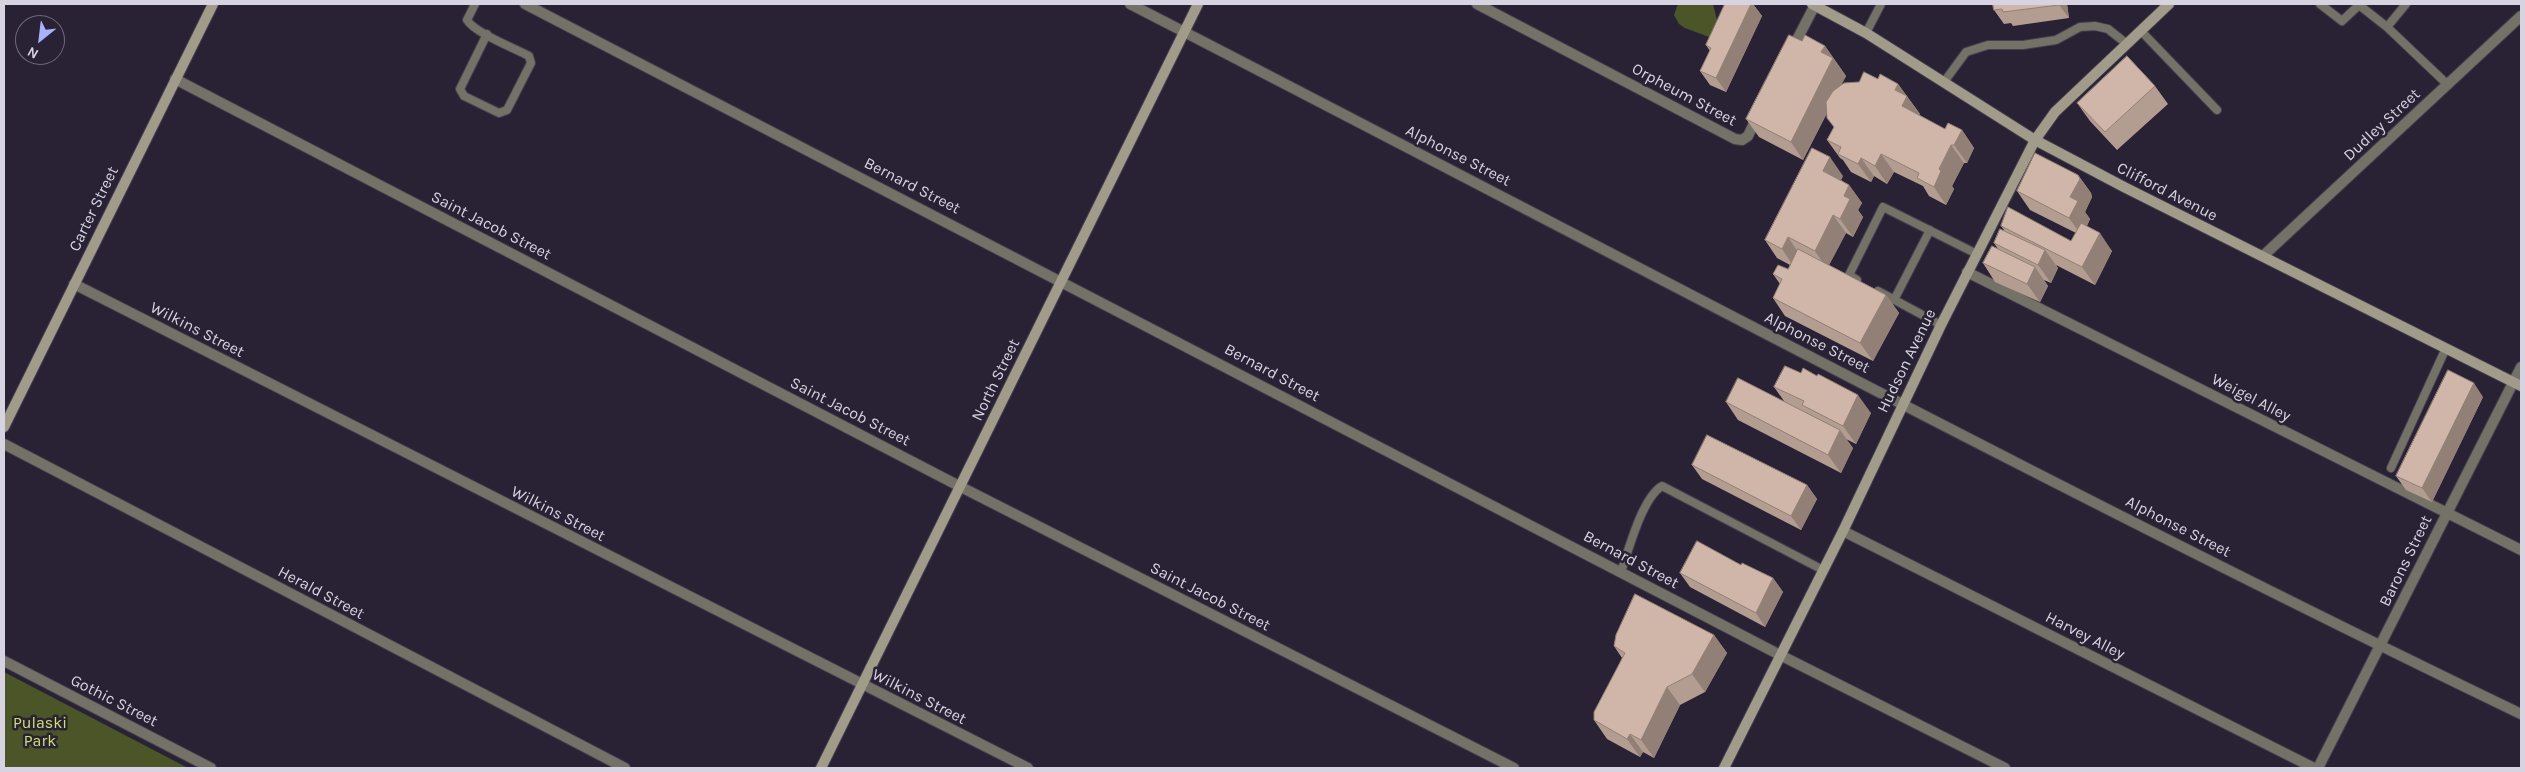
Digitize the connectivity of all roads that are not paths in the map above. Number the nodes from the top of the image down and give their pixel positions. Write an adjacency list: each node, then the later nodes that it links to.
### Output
1 (213, 4): 20 (main road, Carter Street)
2 (475, 4): 17 (lane)
3 (525, 4): 30 (street, Bernard Street)
4 (1130, 4): 15 (street, Alphonse Street)
5 (1198, 4): 15 (main road, North Street)
6 (1477, 4): 23 (street, Orpheum Street)
7 (1881, 4): 16 (lane)
8 (2169, 4): 14 (main road, Hudson Avenue)
9 (2320, 4): 13 (lane)
10 (2406, 4): 13 (lane)
11 (1816, 5): 16 (main road, Clifford Avenue); 19 (street)
12 (2521, 16): 22 (street, Dudley Street)
13 (2387, 27): 22 (lane)
14 (2141, 31): 18 (main road, Hudson Avenue); 24 (lane)
15 (1184, 32): 30 (main road, North Street); 39 (street, Alphonse Street)
16 (1866, 33): 21 (main road, Clifford Avenue)
17 (487, 34): 17 (lane)
18 (2127, 44): 21 (lane); 25 (main road, Hudson Avenue)
19 (1788, 58)
20 (175, 79): 31 (main road, Carter Street); 43 (street, Saint Jacob Street)
21 (1944, 82): 25 (main road, Clifford Avenue)
22 (2448, 85): 28 (street, Dudley Street)
23 (1761, 110)
24 (2217, 110)
25 (2035, 140): 27 (main road, Hudson Avenue); 28 (main road, Clifford Avenue)
26 (1930, 230): 27 (lane); 32 (lane); 34 (lane)
27 (1976, 254): 29 (main road, Hudson Avenue)
28 (2263, 256): 36 (main road, Clifford Avenue)
29 (1967, 272): 35 (main road, Hudson Avenue); 44 (street, Weigel Alley)
30 (1062, 280): 43 (main road, North Street); 48 (street, Bernard Street)
31 (74, 284): 40 (main road, Carter Street); 52 (street, Wilkins Street)
32 (1864, 284)
33 (1871, 288): 34 (lane)
34 (1894, 300): 35 (lane)
35 (1941, 325): 39 (main road, Hudson Avenue)
36 (2446, 348): 38 (main road, Clifford Avenue); 42 (lane)
37 (2521, 367): 38 (street, Barons Street)
38 (2517, 383): 44 (street, Barons Street)
39 (1902, 404): 45 (main road, Hudson Avenue); 49 (street, Alphonse Street)
40 (4, 427)
41 (4, 444): 55 (street, Herald Street)
42 (2391, 468)
43 (961, 487): 52 (main road, North Street); 58 (street, Saint Jacob Street)
44 (2446, 513): 46 (street, Weigel Alley); 49 (street, Barons Street)
45 (1843, 531): 47 (main road, Hudson Avenue); 61 (street, Harvey Alley)
46 (2521, 550)
47 (1823, 570): 48 (lane); 50 (main road, Hudson Avenue)
48 (1620, 572): 50 (street, Bernard Street)
49 (2380, 646): 53 (street, Alphonse Street); 61 (street, Barons Street)
50 (1780, 655): 59 (main road, Hudson Avenue); 60 (street, Bernard Street)
51 (4, 661): 54 (street, Gothic Street)
52 (862, 685): 56 (main road, North Street); 57 (street, Wilkins Street)
53 (2521, 714)
54 (211, 768)
55 (625, 768)
56 (821, 768)
57 (1028, 768)
58 (1514, 768)
59 (1724, 768)
60 (2005, 768)
61 (2316, 768)

